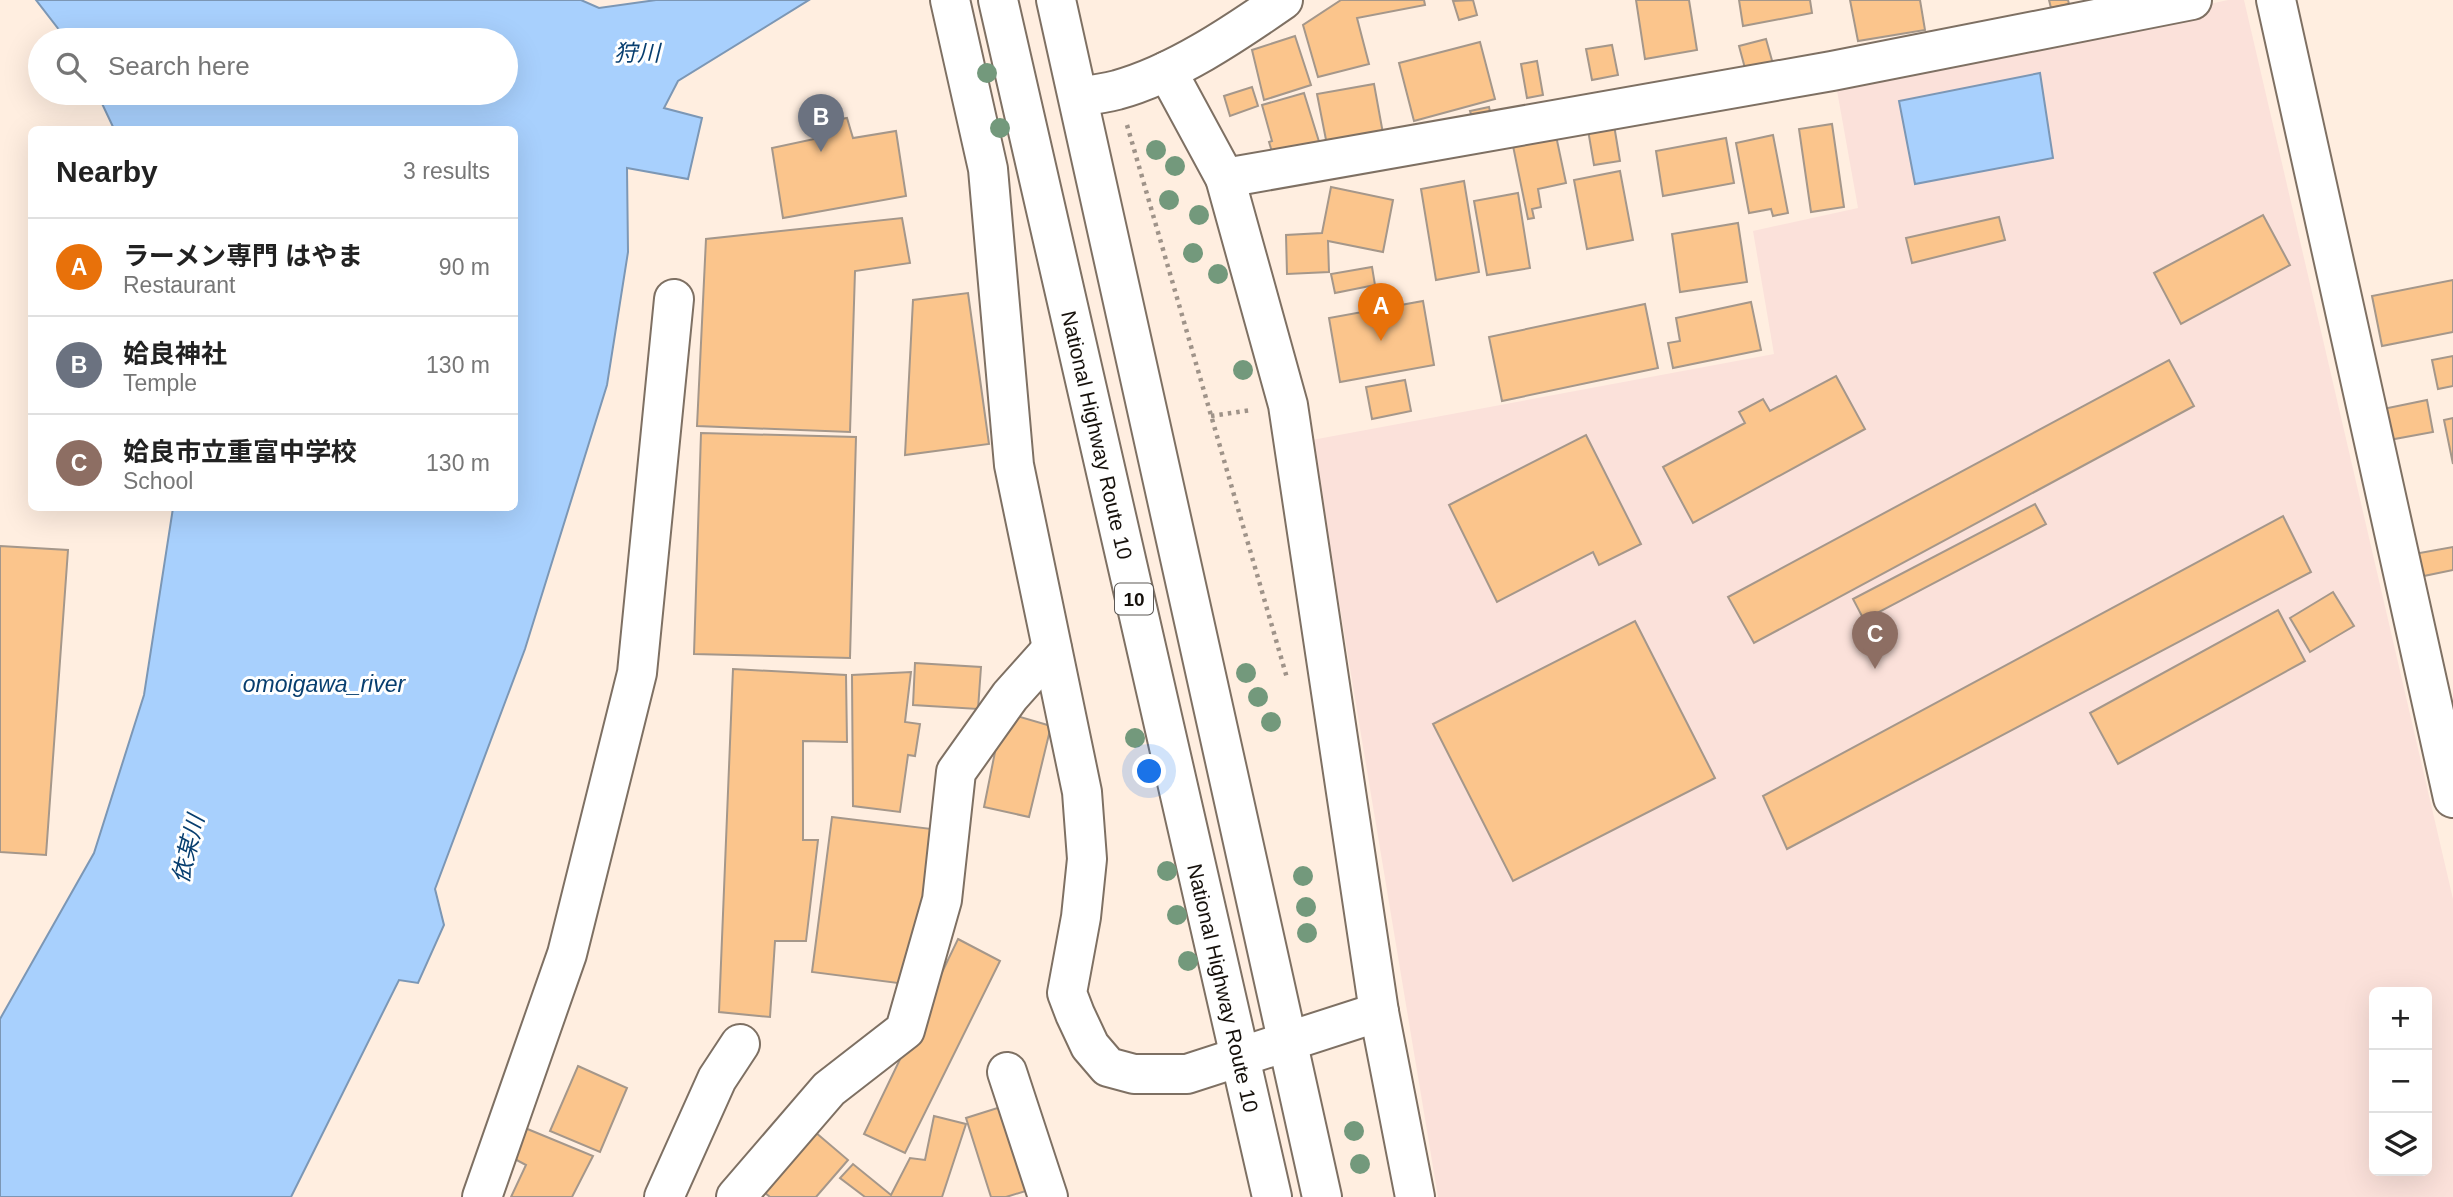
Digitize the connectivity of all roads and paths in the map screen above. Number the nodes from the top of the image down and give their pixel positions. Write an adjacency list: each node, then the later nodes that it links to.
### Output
1 (950, 0): 12 (main road)
2 (998, 0): 19 (main road, National Highway Route 10 / 10)
3 (1056, 0): 9 (main road)
4 (1283, 0): 7 (main road)
5 (2192, 0): 10 (main road)
6 (2276, 0): 13 (main road)
7 (1167, 71): 8 (main road); 10 (main road)
8 (1117, 90): 9 (main road); 14 (path)
9 (1079, 97): 17 (main road)
10 (1225, 178): 16 (main road)
11 (674, 299): 21 (main road)
12 (1052, 649): 19 (main road); 23 (main road)
13 (2439, 670): 15 (main road)
14 (1289, 684)
15 (2453, 798)
16 (1379, 1012): 17 (main road); 27 (main road)
17 (1286, 1041): 19 (main road); 26 (main road)
18 (740, 1044): 22 (main road)
19 (1239, 1057): 25 (main road, National Highway Route 10 / 10)
20 (1007, 1072): 24 (main road)
21 (482, 1197)
22 (664, 1197)
23 (736, 1197)
24 (1048, 1197)
25 (1272, 1197)
26 (1322, 1197)
27 (1415, 1197)

